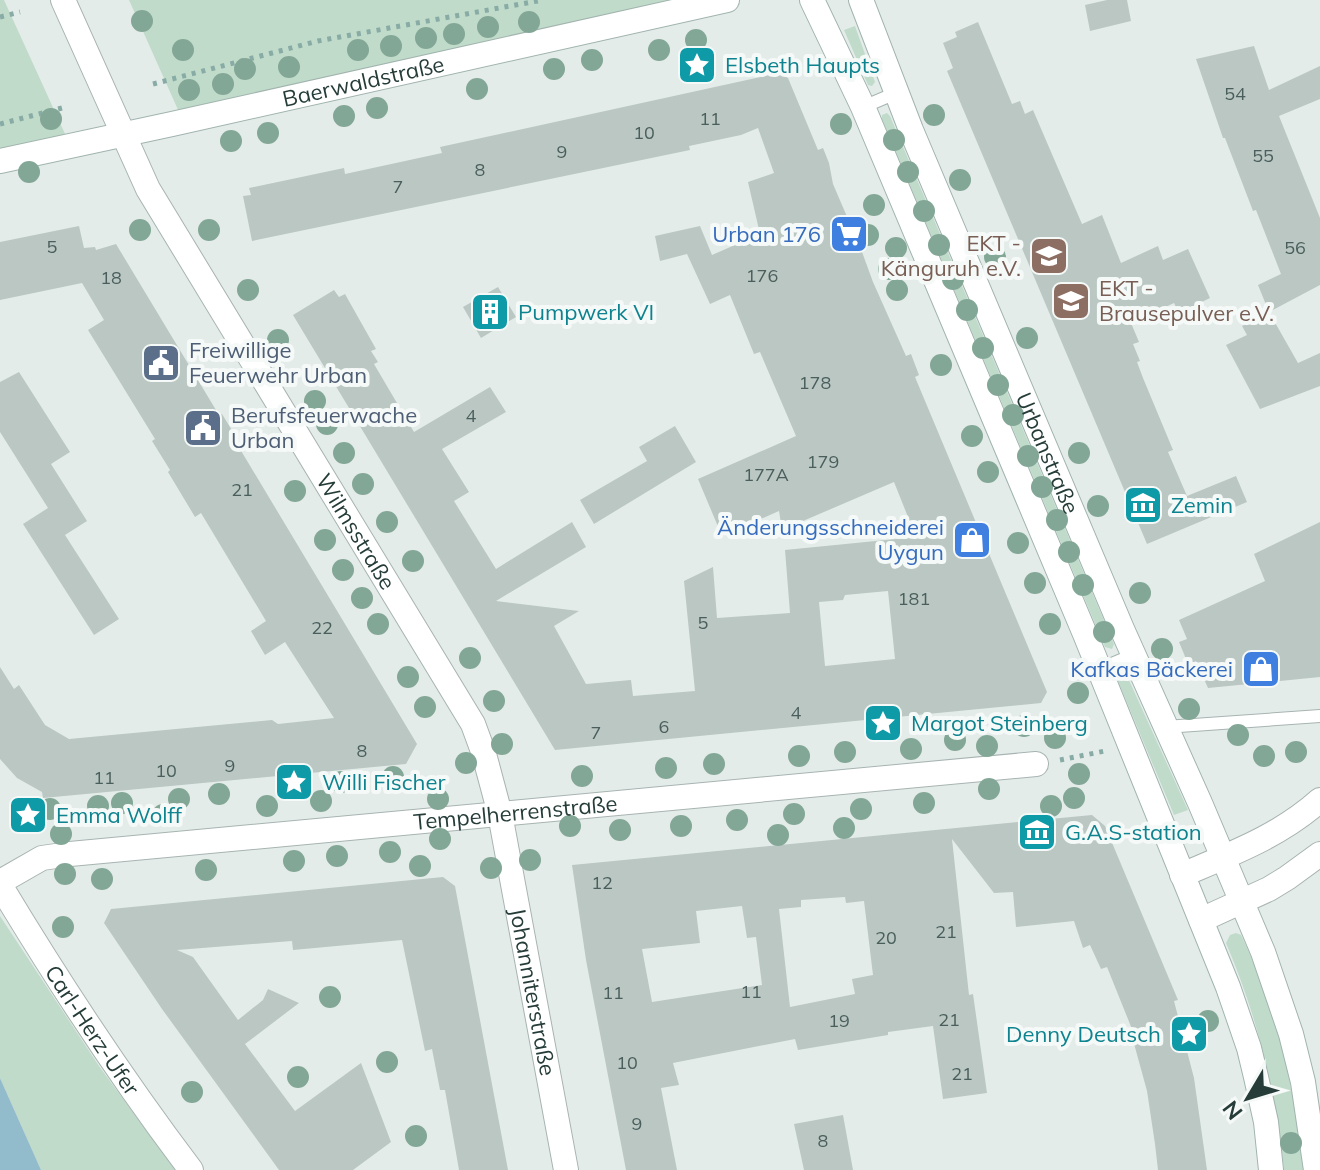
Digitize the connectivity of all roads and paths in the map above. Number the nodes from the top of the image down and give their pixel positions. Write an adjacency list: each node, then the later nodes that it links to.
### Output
1 (63, 0): 13 (street, Wilmsstraße)
2 (543, 0): 8 (path)
3 (727, 0): 13 (street, Baerwaldstraße)
4 (812, 0): 10 (street, Urbanstraße)
5 (861, 0): 9 (street, Urbanstraße)
6 (20, 12): 7 (path)
7 (0, 17)
8 (153, 84)
9 (896, 93): 10 (lane); 15 (street, Urbanstraße)
10 (863, 107): 16 (street, Urbanstraße)
11 (62, 108): 12 (path)
12 (0, 124)
13 (123, 134): 14 (street, Baerwaldstraße); 22 (street, Wilmsstraße)
14 (0, 161)
15 (1133, 655): 16 (lane); 18 (street, Urbanstraße)
16 (1100, 669): 19 (street, Urbanstraße)
17 (1320, 716): 18 (lane)
18 (1165, 727): 24 (street, Urbanstraße)
19 (1130, 745): 20 (path); 25 (street, Urbanstraße)
20 (1036, 764): 22 (street, Tempelherrenstraße)
21 (1320, 800): 24 (street)
22 (500, 814): 26 (street, Tempelherrenstraße); 30 (street, Johanniterstraße)
23 (1320, 854): 27 (street)
24 (1223, 858): 25 (street); 27 (street, Urbanstraße)
25 (1182, 875): 28 (street, Urbanstraße)
26 (0, 883): 29 (street, Carl-Herz-Ufer)
27 (1242, 902): 28 (street); 32 (street, Urbanstraße)
28 (1201, 920): 31 (street, Urbanstraße)
29 (191, 1170)
30 (566, 1170)
31 (1271, 1170)
32 (1316, 1170)

